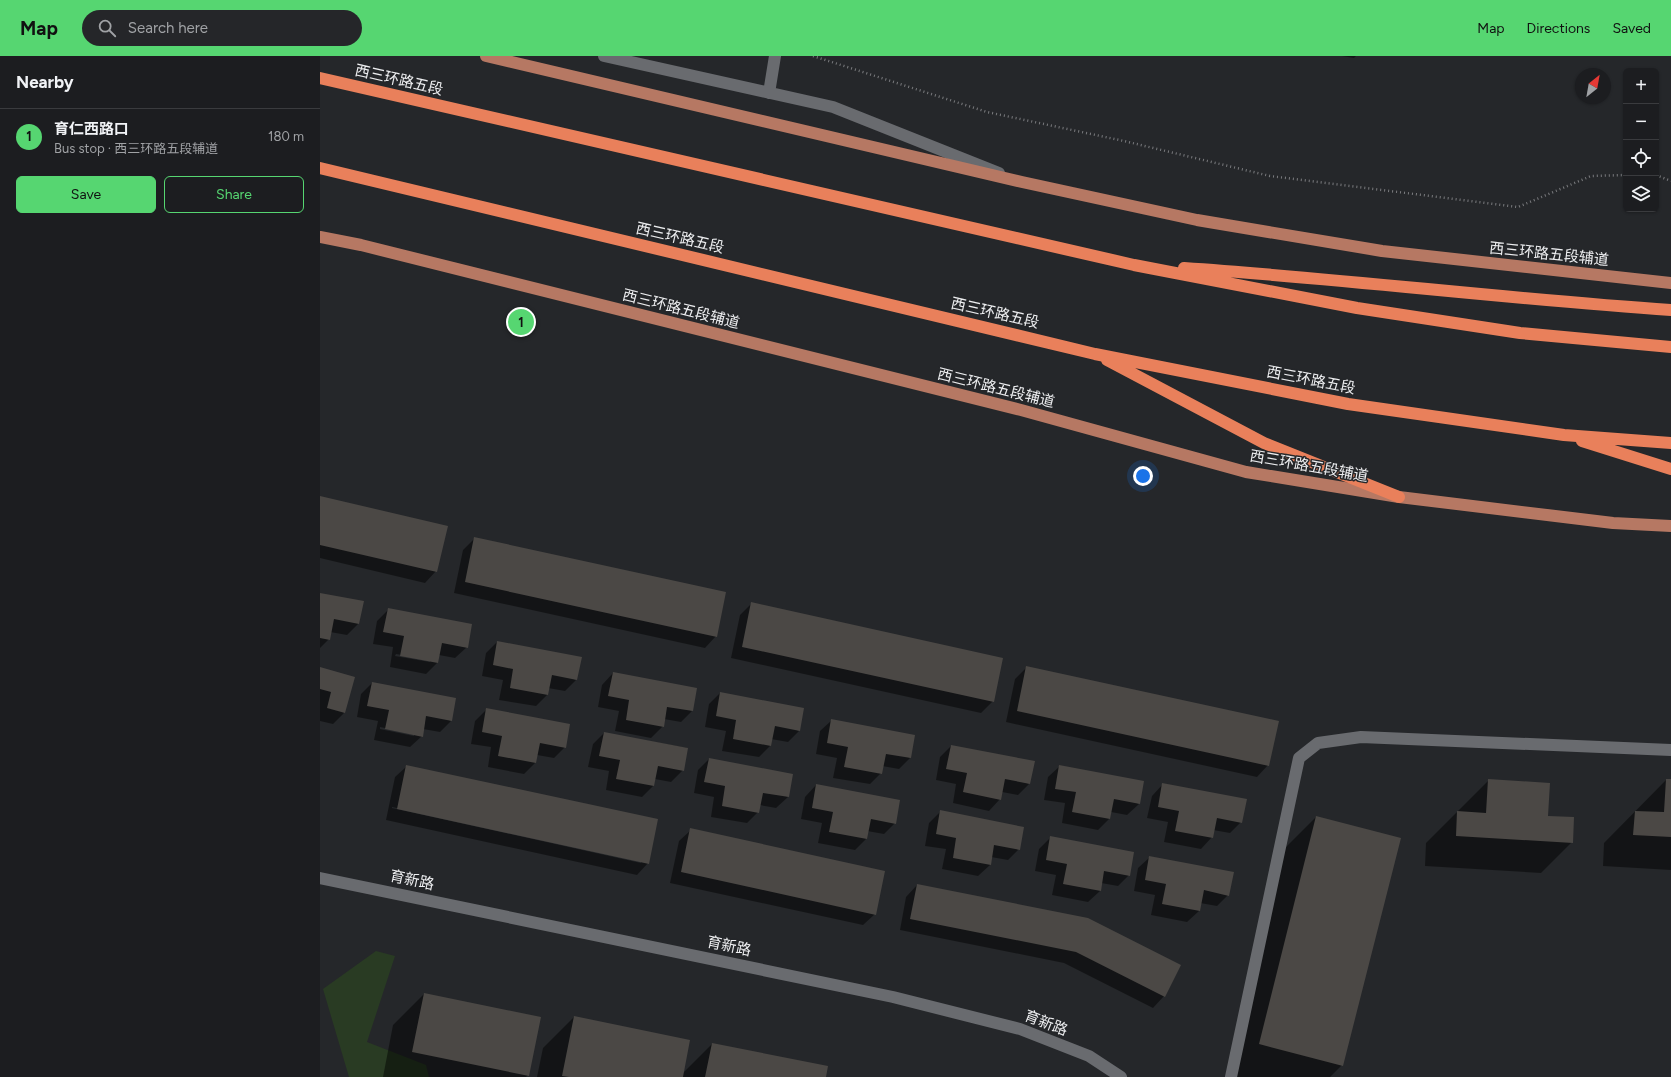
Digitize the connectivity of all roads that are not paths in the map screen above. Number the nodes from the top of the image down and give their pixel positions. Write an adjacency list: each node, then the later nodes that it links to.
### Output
1 (486, 56): 7 (main road, 西三环路五段辅道)
2 (604, 56): 5 (street)
3 (775, 56): 5 (street)
4 (320, 78): 9 (highway, 西三环路五段)
5 (769, 93): 7 (street)
6 (320, 168): 13 (highway, 西三环路五段)
7 (1022, 182): 10 (main road, 西三环路五段辅道)
8 (320, 238): 17 (main road, 西三环路五段辅道)
9 (1134, 265): 11 (highway); 12 (highway, 西三环路五段)
10 (1671, 283)
11 (1671, 310)
12 (1671, 347)
13 (1095, 354): 14 (highway, 西三环路五段); 17 (highway)
14 (1564, 435): 15 (highway, 西三环路五段); 16 (highway)
15 (1671, 443)
16 (1671, 469)
17 (1399, 497): 18 (main road, 西三环路五段辅道)
18 (1671, 526)
19 (1671, 750): 22 (street)
20 (320, 878): 21 (street, 育新路)
21 (1122, 1077)
22 (1231, 1077)

